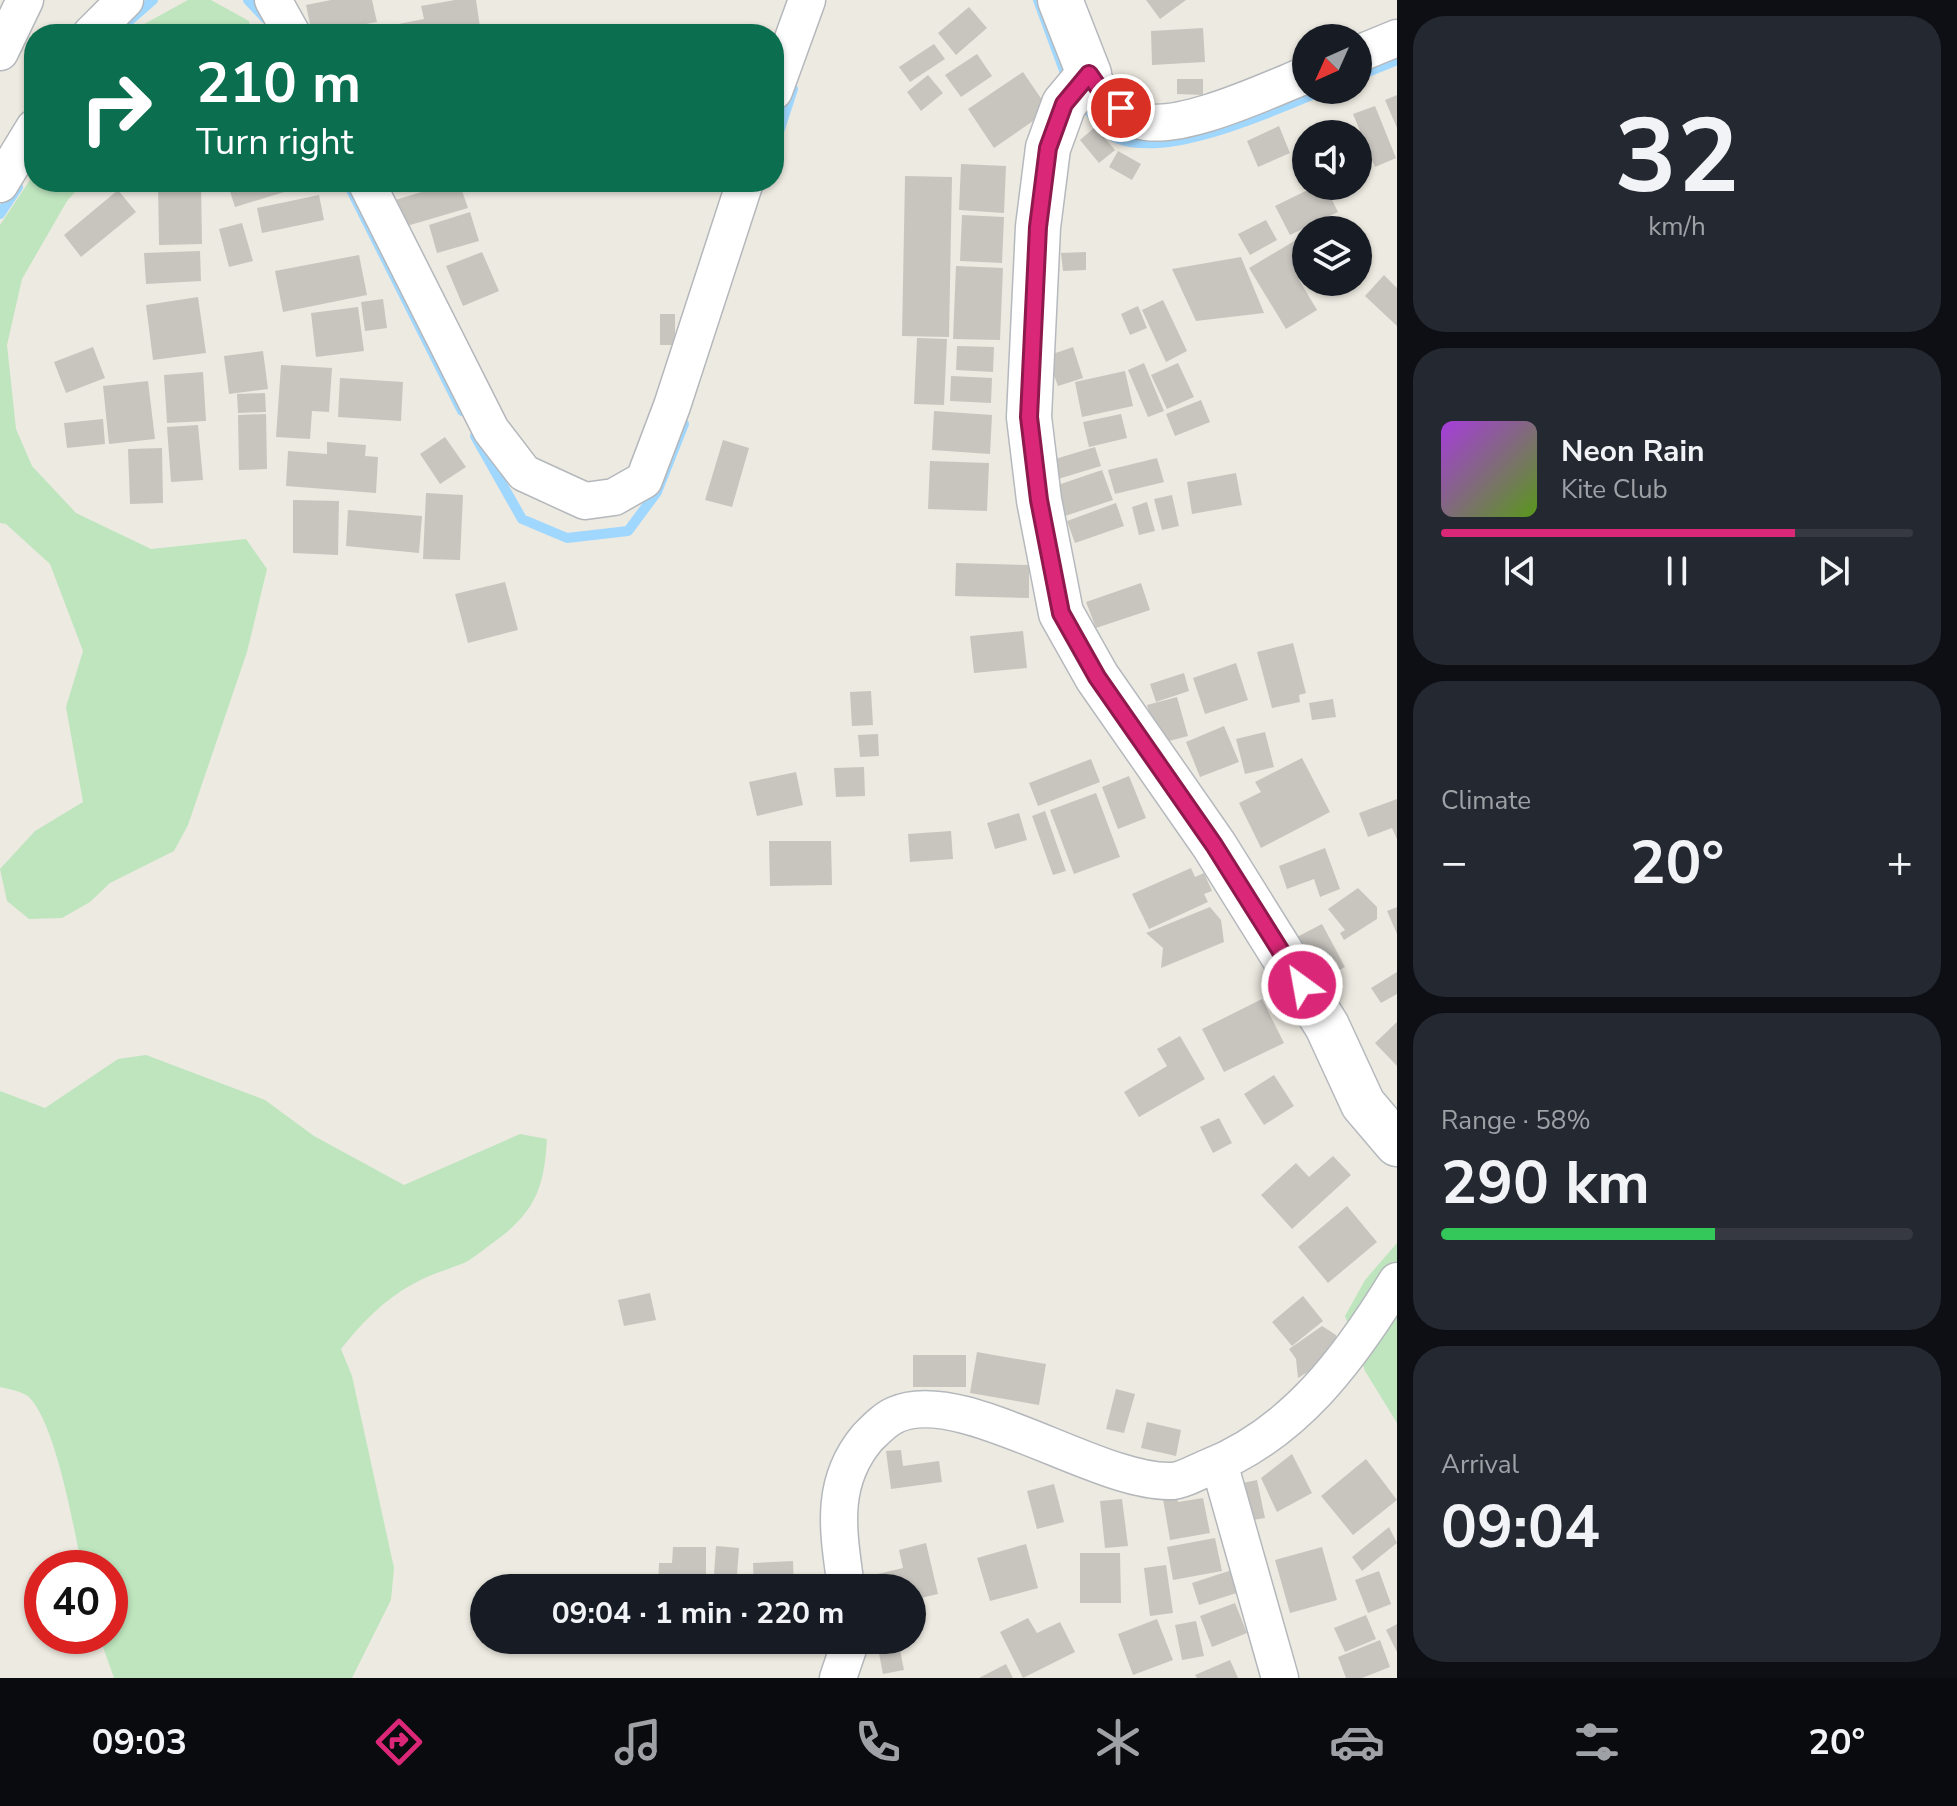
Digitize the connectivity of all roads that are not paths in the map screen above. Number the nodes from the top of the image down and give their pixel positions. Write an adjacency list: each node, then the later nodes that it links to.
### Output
1 (25, 0): 10 (street)
2 (125, 0): 6 (street)
3 (273, 0): 7 (street)
4 (807, 0): 11 (street)
5 (1060, 0): 13 (street)
6 (101, 24)
7 (286, 24)
8 (1397, 38): 9 (street)
9 (1372, 48)
10 (0, 52)
11 (784, 63)
12 (1292, 81): 13 (street)
13 (1078, 87): 18 (street)
14 (24, 144): 15 (street)
15 (0, 184)
16 (371, 192): 17 (street)
17 (742, 192)
18 (1397, 1144)
19 (1397, 1281): 20 (street)
20 (1219, 1463): 21 (street); 24 (street)
21 (844, 1574)
22 (846, 1654): 23 (street)
23 (838, 1678)
24 (1280, 1678)

